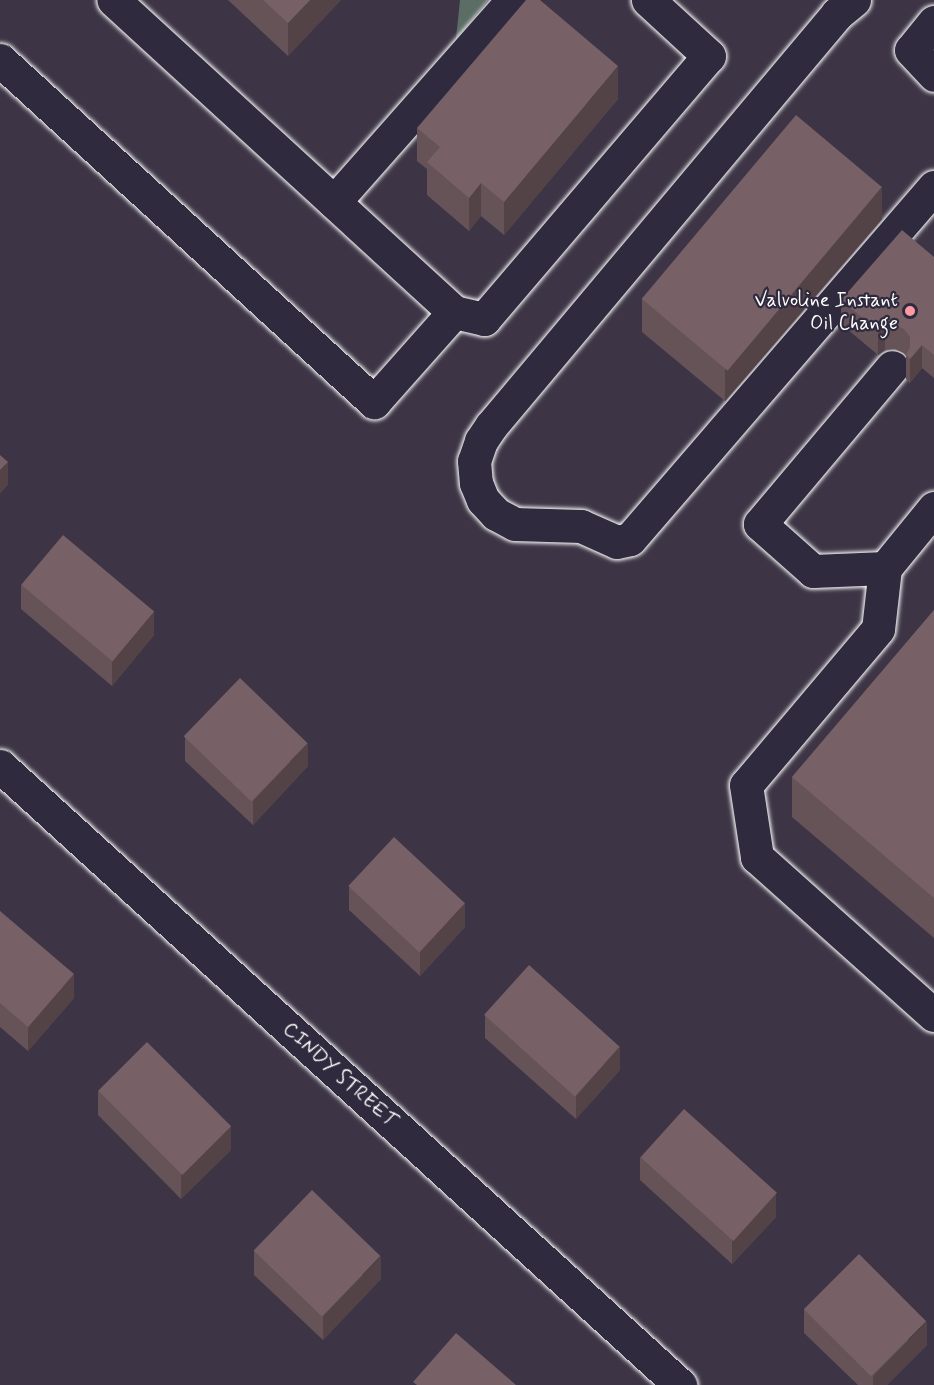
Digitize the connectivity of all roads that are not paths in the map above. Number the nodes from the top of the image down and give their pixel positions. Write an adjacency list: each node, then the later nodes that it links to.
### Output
1 (113, 0): 9 (street)
2 (513, 0): 9 (street)
3 (648, 0): 10 (street)
4 (854, 0): 8 (street)
5 (934, 22): 7 (street)
6 (0, 60): 10 (street)
7 (934, 75)
8 (934, 187)
9 (334, 202): 10 (street)
10 (454, 312)
11 (892, 367): 13 (street)
12 (930, 521): 13 (street)
13 (885, 568): 15 (street)
14 (0, 766): 16 (street, CINDY STREET)
15 (934, 1015)
16 (680, 1385)

